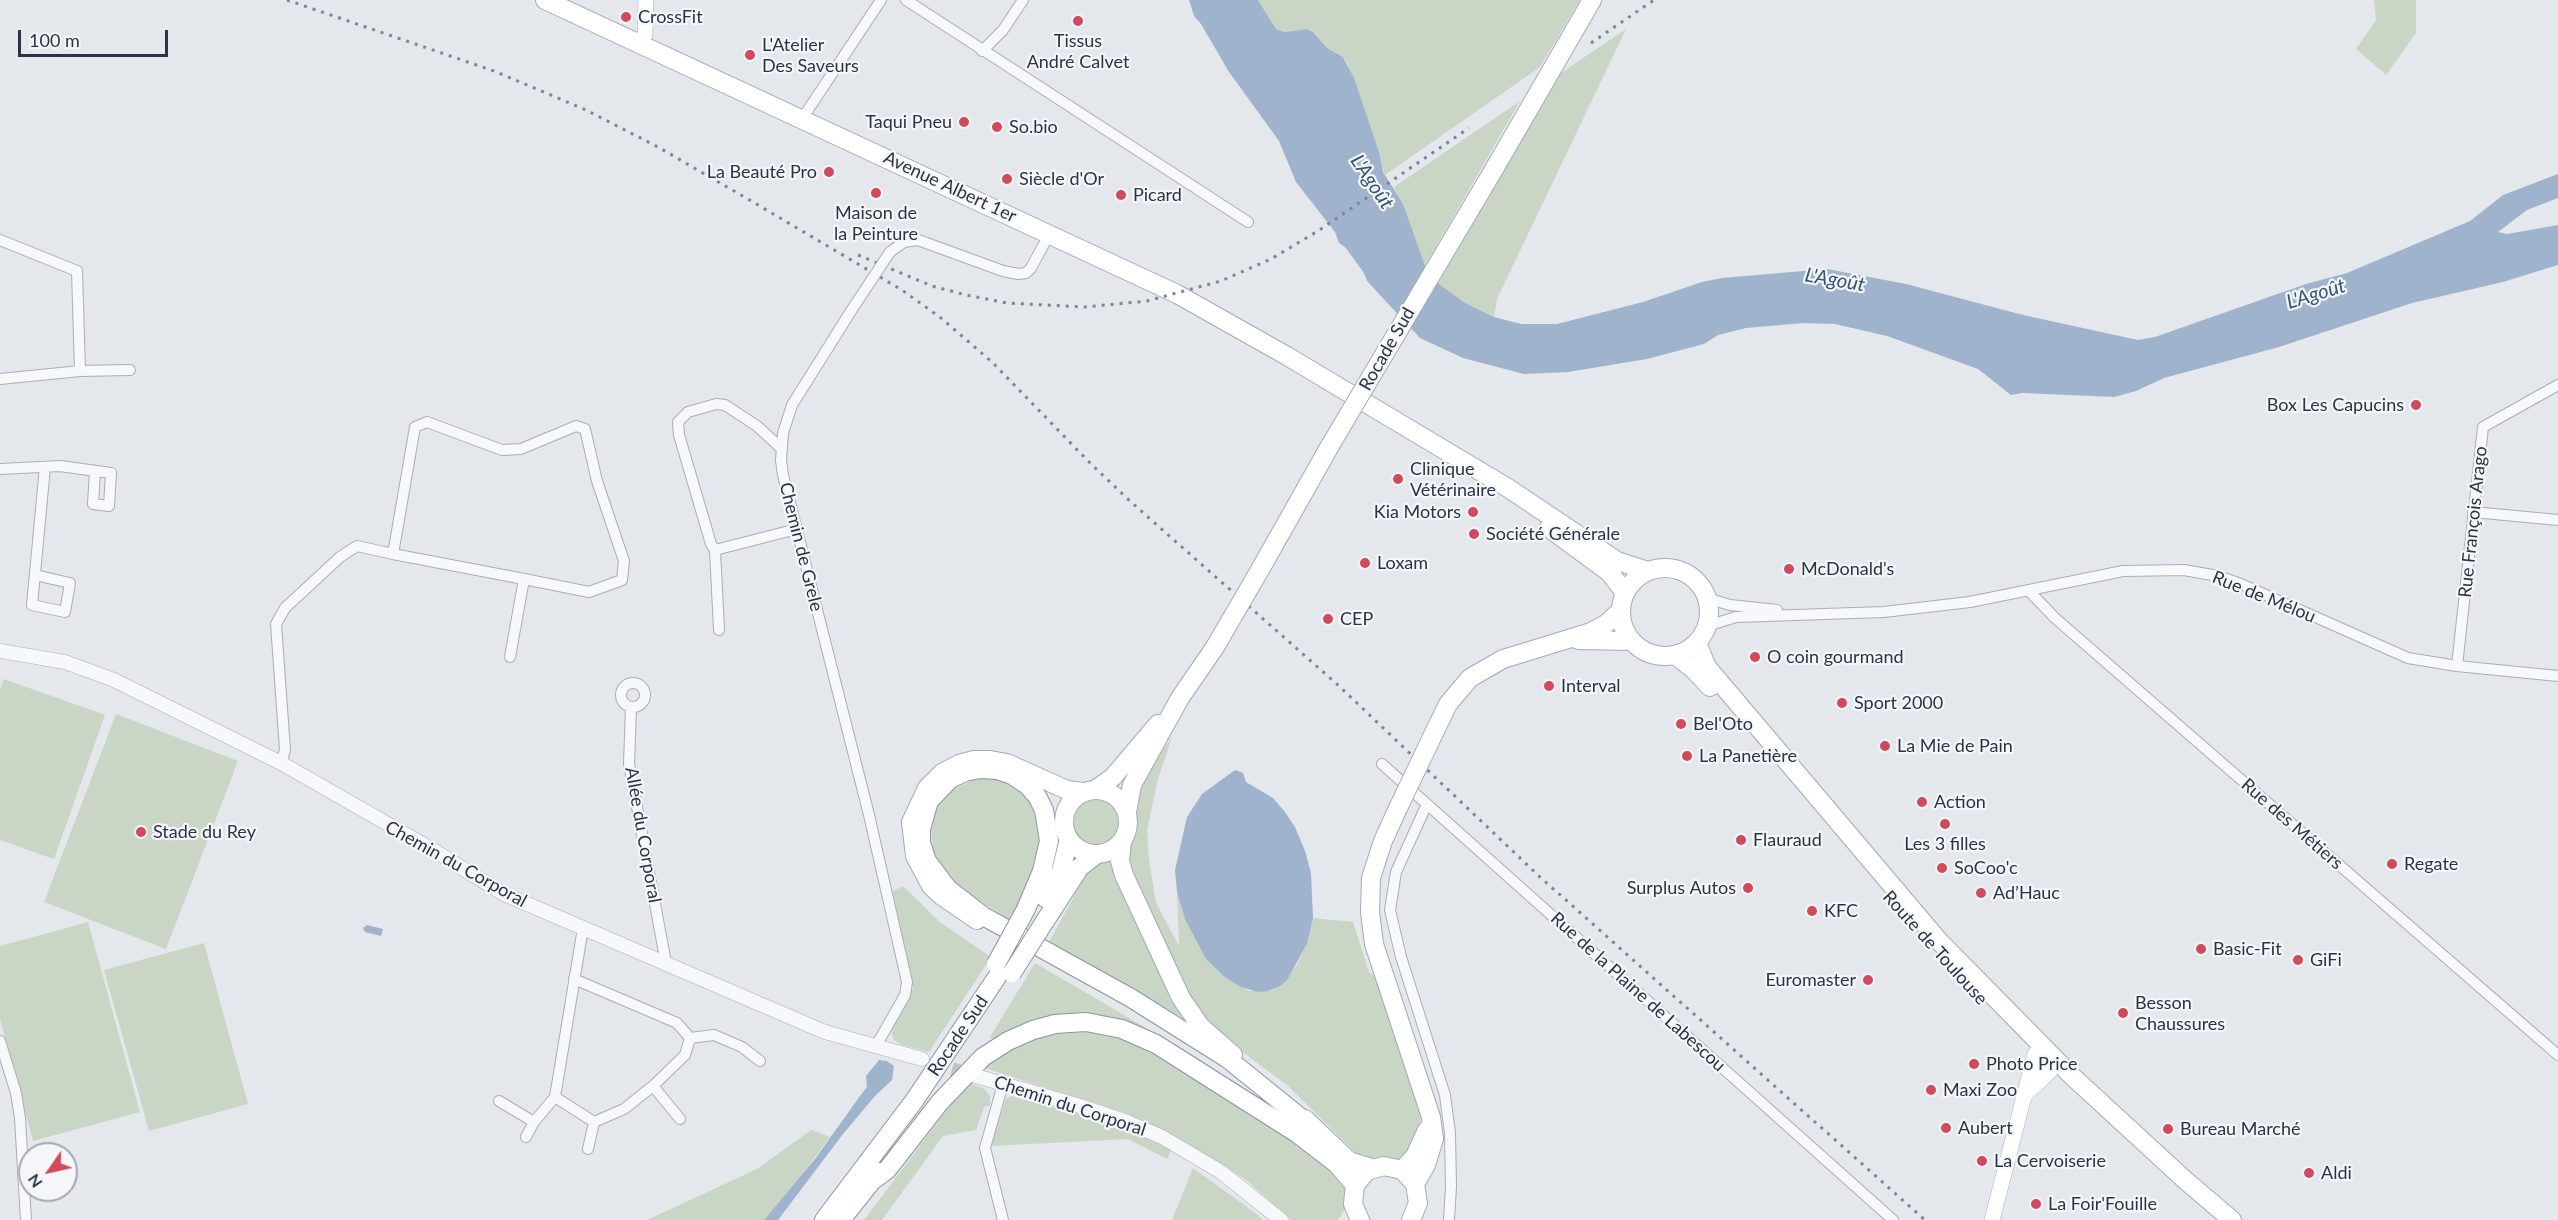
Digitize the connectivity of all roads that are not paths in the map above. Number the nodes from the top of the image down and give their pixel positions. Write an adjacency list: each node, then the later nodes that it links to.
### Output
1 (545, 0): 7 (main road, Avenue Albert 1er)
2 (646, 0): 7 (main road)
3 (906, 0): 8 (street)
4 (1023, 0): 8 (street)
5 (1592, 0): 44 (main road, Rocade Sud, bridge)
6 (879, 1): 9 (street)
7 (640, 46): 9 (main road, Avenue Albert 1er)
8 (982, 51): 10 (street)
9 (802, 119): 11 (main road, Avenue Albert 1er)
10 (1248, 222)
11 (1050, 234): 17 (street, Chemin de Grele, bridge); 18 (main road, Avenue Albert 1er)
12 (0, 240): 14 (street)
13 (130, 370): 14 (street)
14 (80, 371): 15 (street)
15 (0, 379)
16 (2558, 385): 22 (street, Rue François Arago)
17 (782, 448): 24 (street, Chemin de Grele); 25 (street)
18 (1464, 464): 27 (main road); 32 (main road)
19 (45, 467): 20 (street); 21 (street); 28 (street)
20 (0, 469)
21 (95, 471)
22 (2474, 512): 23 (street); 42 (street, Rue François Arago)
23 (2558, 520)
24 (797, 529): 25 (street); 63 (street, Chemin de Grele)
25 (715, 550): 35 (street)
26 (393, 554): 29 (street); 29 (street); 46 (street)
27 (1648, 571): 31 (main road); 32 (main road)
28 (35, 575)
29 (524, 579): 41 (street)
30 (2029, 591): 33 (street, Rue de Mélou); 42 (street, Rue de Mélou); 65 (street, Rue des Métiers)
31 (1707, 598): 33 (street, Rue de Mélou); 34 (main road)
32 (1623, 601): 36 (main road); 37 (main road)
33 (1822, 614): 34 (street, Rue de Mélou)
34 (1707, 626): 38 (main road)
35 (719, 630)
36 (1570, 640): 37 (main road); 75 (main road, bridge)
37 (1632, 640): 40 (main road)
38 (1697, 643): 40 (main road); 99 (main road)
39 (0, 651): 46 (street, Chemin du Corporal)
40 (1675, 655): 64 (main road, Route de Toulouse)
41 (510, 657)
42 (2457, 666): 43 (street, Rue de Mélou)
43 (2558, 676)
44 (1180, 698): 48 (main road, Rocade Sud); 50 (main road, Rocade Sud)
45 (631, 707): 58 (street, Allée du Corporal)
46 (281, 764): 55 (street, Chemin du Corporal)
47 (1382, 764): 49 (street, Rue de la Plaine de Labescou)
48 (1089, 791): 50 (main road); 51 (main road); 82 (main road)
49 (1427, 804): 95 (street); 96 (street, Rue de la Plaine de Labescou)
50 (1127, 812): 52 (main road)
51 (1069, 839): 53 (main road); 54 (main road, Rocade Sud)
52 (1122, 841): 53 (main road); 79 (main road)
53 (1097, 854): 54 (main road, Rocade Sud)
54 (1035, 915): 59 (main road, Rocade Sud); 79 (main road)
55 (583, 928): 56 (street, Chemin du Corporal); 57 (street)
56 (608, 939): 57 (street); 58 (street, Chemin du Corporal)
57 (578, 956): 60 (street)
58 (666, 963): 63 (street, Chemin du Corporal)
59 (1004, 968): 85 (main road, Rocade Sud); 90 (main road, Rocade Sud)
60 (574, 979): 61 (street); 72 (street)
61 (690, 1038): 67 (street); 71 (street)
62 (0, 1041): 89 (street)
63 (876, 1046): 66 (street, Chemin du Corporal)
64 (2035, 1054): 68 (main road, Route de Toulouse); 73 (main road)
65 (2558, 1055)
66 (922, 1059)
67 (760, 1061)
68 (2051, 1070): 73 (main road); 98 (main road, Route de Toulouse)
69 (976, 1076): 70 (street, Chemin du Corporal)
70 (1003, 1084): 92 (street); 93 (street, Chemin du Corporal)
71 (653, 1086): 76 (street); 78 (street)
72 (555, 1097): 77 (street); 78 (street)
73 (2023, 1098): 97 (main road)
74 (499, 1101): 77 (street)
75 (1431, 1117): 84 (main road); 86 (main road)
76 (680, 1119)
77 (534, 1122): 80 (street)
78 (594, 1122): 81 (street)
79 (1316, 1130): 83 (main road)
80 (526, 1137)
81 (588, 1149)
82 (1341, 1167): 85 (main road); 87 (main road)
83 (1372, 1168): 84 (main road); 87 (main road)
84 (1402, 1170): 86 (main road)
85 (872, 1181): 91 (main road, Rocade Sud)
86 (1415, 1184): 94 (main road)
87 (1355, 1185): 88 (main road)
88 (1354, 1217)
89 (26, 1220)
90 (824, 1220)
91 (841, 1220)
92 (1003, 1220)
93 (1281, 1220)
94 (1411, 1220)
95 (1449, 1220)
96 (1893, 1220)
97 (1992, 1220)
98 (2217, 1220)
99 (2232, 1220)

